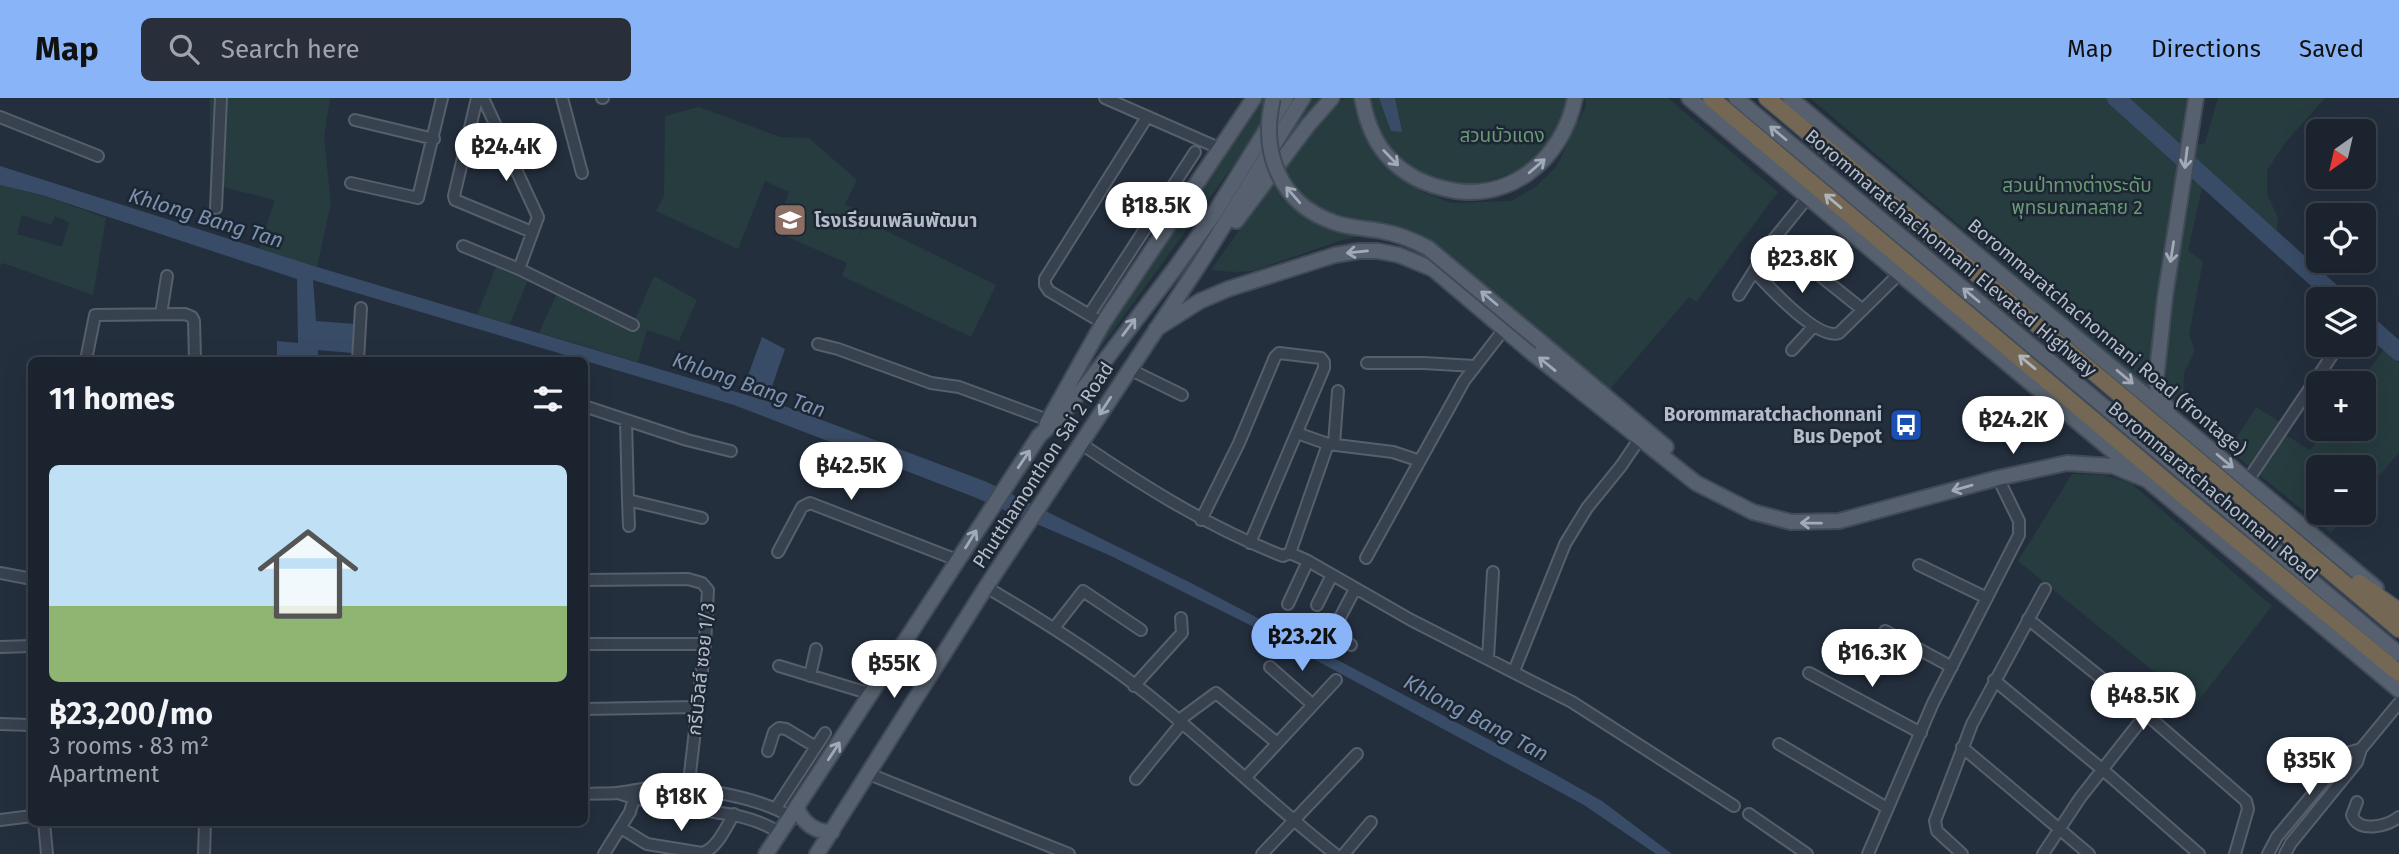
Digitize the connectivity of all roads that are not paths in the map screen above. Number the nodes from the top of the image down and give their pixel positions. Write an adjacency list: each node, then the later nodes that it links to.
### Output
1 (221, 98): 31 (street)
2 (442, 98): 24 (street)
3 (477, 98): 32 (street)
4 (483, 98): 32 (street)
5 (562, 98): 28 (street)
6 (1105, 98): 22 (street)
7 (1254, 98): 25 (main road)
8 (1273, 98): 75 (main road, one-way to 8, bridge)
9 (1286, 98): 66 (main road, Phutthamonthon Sai 2 Road, one-way to 9)
10 (1303, 98): 35 (main road, Phutthamonthon Sai 2 Road)
11 (1332, 98): 35 (main road)
12 (1362, 98): 13 (main road, one-way to 13)
13 (1575, 98)
14 (1689, 98): 30 (main road)
15 (1711, 98): 88 (highway, Borommaratchachonnani Road, one-way to 15)
16 (1735, 98): 114 (main road, Borommaratchachonnani Elevated Highway, one-way to 16)
17 (1756, 98): 107 (main road, Borommaratchachonnani Elevated Highway)
18 (1768, 98): 80 (highway, Borommaratchachonnani Road)
19 (1790, 98): 62 (main road, Borommaratchachonnani Road (frontage), one-way to 62)
20 (2196, 98): 62 (main road, one-way to 62)
21 (0, 117): 27 (street)
22 (1147, 117): 25 (street); 44 (street)
23 (355, 120): 24 (street)
24 (434, 139): 29 (street)
25 (1221, 149): 45 (main road)
26 (1195, 152): 44 (street)
27 (98, 156)
28 (582, 173)
29 (351, 183)
30 (1808, 197): 33 (street); 38 (main road)
31 (216, 208)
32 (532, 232): 36 (street)
33 (1774, 239): 37 (street); 42 (street)
34 (463, 246): 36 (street)
35 (1201, 262): 49 (main road, Phutthamonthon Sai 2 Road)
36 (519, 269): 46 (street)
37 (1754, 271): 40 (street); 47 (street)
38 (1899, 274): 42 (street); 73 (main road)
39 (167, 276): 43 (street)
40 (1739, 295)
41 (361, 308): 54 (street)
42 (1863, 310): 47 (street)
43 (161, 314): 52 (street); 53 (street)
44 (1089, 314): 45 (street)
45 (1103, 323): 63 (main road)
46 (633, 324)
47 (1813, 327): 51 (street)
48 (1505, 328): 49 (main road, one-way to 49); 57 (street); 67 (main road, one-way to 48)
49 (1156, 329): 58 (main road, Phutthamonthon Sai 2 Road)
50 (818, 344): 63 (street)
51 (1792, 350)
52 (87, 357)
53 (195, 357)
54 (358, 357)
55 (2331, 357): 74 (street)
56 (1367, 363): 57 (street)
57 (1474, 366): 71 (street)
58 (1129, 369): 60 (street); 68 (main road, Phutthamonthon Sai 2 Road, one-way to 68)
59 (1338, 391): 69 (street)
60 (1182, 395)
61 (588, 407): 64 (street)
62 (2172, 417): 74 (main road, Borommaratchachonnani Road (frontage), one-way to 74)
63 (1048, 420): 66 (main road)
64 (626, 421): 70 (street); 76 (street)
65 (1297, 433): 69 (street); 78 (street); 81 (street)
66 (1039, 436): 85 (main road, Phutthamonthon Sai 2 Road, one-way to 66)
67 (1640, 438): 75 (main road); 120 (street)
68 (1080, 443): 78 (street); 94 (main road, Phutthamonthon Sai 2 Road)
69 (1331, 444): 71 (street); 83 (street)
70 (731, 451)
71 (1420, 461): 84 (street)
72 (1998, 478): 73 (main road); 75 (main road, one-way to 75); 97 (street)
73 (2147, 480): 119 (main road)
74 (2248, 480): 100 (main road, Borommaratchachonnani Road (frontage))
75 (1696, 483)
76 (628, 500): 77 (street); 79 (street)
77 (702, 518)
78 (1201, 520): 81 (street)
79 (629, 526)
80 (2285, 532): 100 (highway); 104 (highway, Borommaratchachonnani Road)
81 (1250, 543): 83 (street)
82 (779, 552): 85 (street)
83 (1290, 553): 86 (street)
84 (1366, 558)
85 (957, 560): 128 (main road, Phutthamonthon Sai 2 Road)
86 (1308, 561): 91 (street); 98 (street)
87 (1919, 565): 97 (street)
88 (2270, 567): 119 (highway); 122 (highway, Borommaratchachonnani Road)
89 (1493, 572): 115 (street)
90 (0, 573): 92 (street)
91 (1332, 575): 95 (street); 99 (street)
92 (28, 578)
93 (588, 580): 109 (street, กรีนวิลล์ ซอย 1/3)
94 (986, 587): 103 (street); 147 (main road, Phutthamonthon Sai 2 Road)
95 (1355, 589): 110 (street); 115 (street)
96 (2045, 589): 102 (street)
97 (1987, 598): 118 (street)
98 (1288, 604)
99 (1317, 606)
100 (2399, 609)
101 (1181, 618): 126 (street)
102 (2028, 619): 125 (street); 133 (street)
103 (1054, 628): 105 (street); 126 (street)
104 (2399, 629)
105 (1141, 630)
106 (1885, 631): 118 (street)
107 (2399, 638)
108 (588, 644): 109 (street)
109 (705, 644): 131 (street, กรีนวิลล์ ซอย 1/3)
110 (1351, 645)
111 (28, 646): 112 (street)
112 (0, 647)
113 (816, 649): 123 (street)
114 (2399, 654)
115 (1488, 658): 120 (street)
116 (779, 667): 123 (street)
117 (1270, 667): 130 (street)
118 (1952, 667): 138 (street)
119 (2376, 670): 127 (main road)
120 (1514, 671): 157 (street)
121 (1809, 673): 138 (street)
122 (2399, 673)
123 (810, 676): 128 (street)
124 (1336, 680): 130 (street)
125 (1994, 680): 142 (street); 146 (street)
126 (1134, 685): 134 (street)
127 (2399, 690)
128 (871, 694): 161 (main road, Phutthamonthon Sai 2 Road, one-way to 128)
129 (2399, 703): 143 (street)
130 (1312, 704): 139 (street)
131 (696, 708): 132 (street); 152 (street, กรีนวิลล์ ซอย 1/3)
132 (588, 709)
133 (2146, 714): 146 (street); 190 (street)
134 (1180, 723): 139 (street); 149 (street); 150 (street)
135 (0, 724): 136 (street)
136 (28, 725)
137 (825, 733): 141 (street)
138 (1921, 733): 160 (street)
139 (1276, 742): 149 (street)
140 (1779, 744): 160 (street)
141 (816, 747): 144 (street); 159 (street)
142 (1962, 747): 172 (street); 186 (street)
143 (2361, 749): 148 (street); 151 (street)
144 (768, 751)
145 (1357, 754): 167 (street)
146 (2103, 770): 172 (street); 189 (street)
147 (869, 774): 173 (main road, Phutthamonthon Sai 2 Road); 180 (street)
148 (2330, 774): 151 (street); 191 (street)
149 (1245, 777): 167 (street)
150 (1136, 779)
151 (2342, 783): 192 (street)
152 (689, 790): 153 (street); 158 (street, กรีนวิลล์ ซอย 1/3); 159 (street)
153 (617, 793): 154 (street); 155 (street)
154 (588, 794)
155 (634, 798): 158 (street); 171 (street)
156 (2357, 802): 165 (street)
157 (1734, 806)
158 (687, 808): 162 (street)
159 (776, 808): 161 (street)
160 (1887, 808): 185 (street)
161 (794, 812): 173 (main road); 174 (main road, Phutthamonthon Sai 2 Road)
162 (734, 814): 171 (street); 174 (street)
163 (1749, 814): 184 (street)
164 (28, 816): 166 (street)
165 (2399, 817)
166 (0, 820)
167 (1292, 821): 181 (street); 182 (street)
168 (1371, 822): 183 (street)
169 (44, 826): 175 (street)
170 (205, 826): 176 (street)
171 (621, 828): 177 (street)
172 (2059, 828): 187 (street); 188 (street)
173 (832, 832): 179 (main road, Phutthamonthon Sai 2 Road)
174 (780, 833): 178 (main road, Phutthamonthon Sai 2 Road)
175 (47, 854)
176 (204, 854)
177 (604, 854)
178 (766, 854)
179 (817, 854)
180 (1069, 854)
181 (1262, 854)
182 (1335, 854)
183 (1345, 854)
184 (1807, 854)
185 (1868, 854)
186 (1961, 854)
187 (2043, 854)
188 (2089, 854)
189 (2199, 854)
190 (2235, 854)
191 (2269, 854)
192 (2285, 854)

